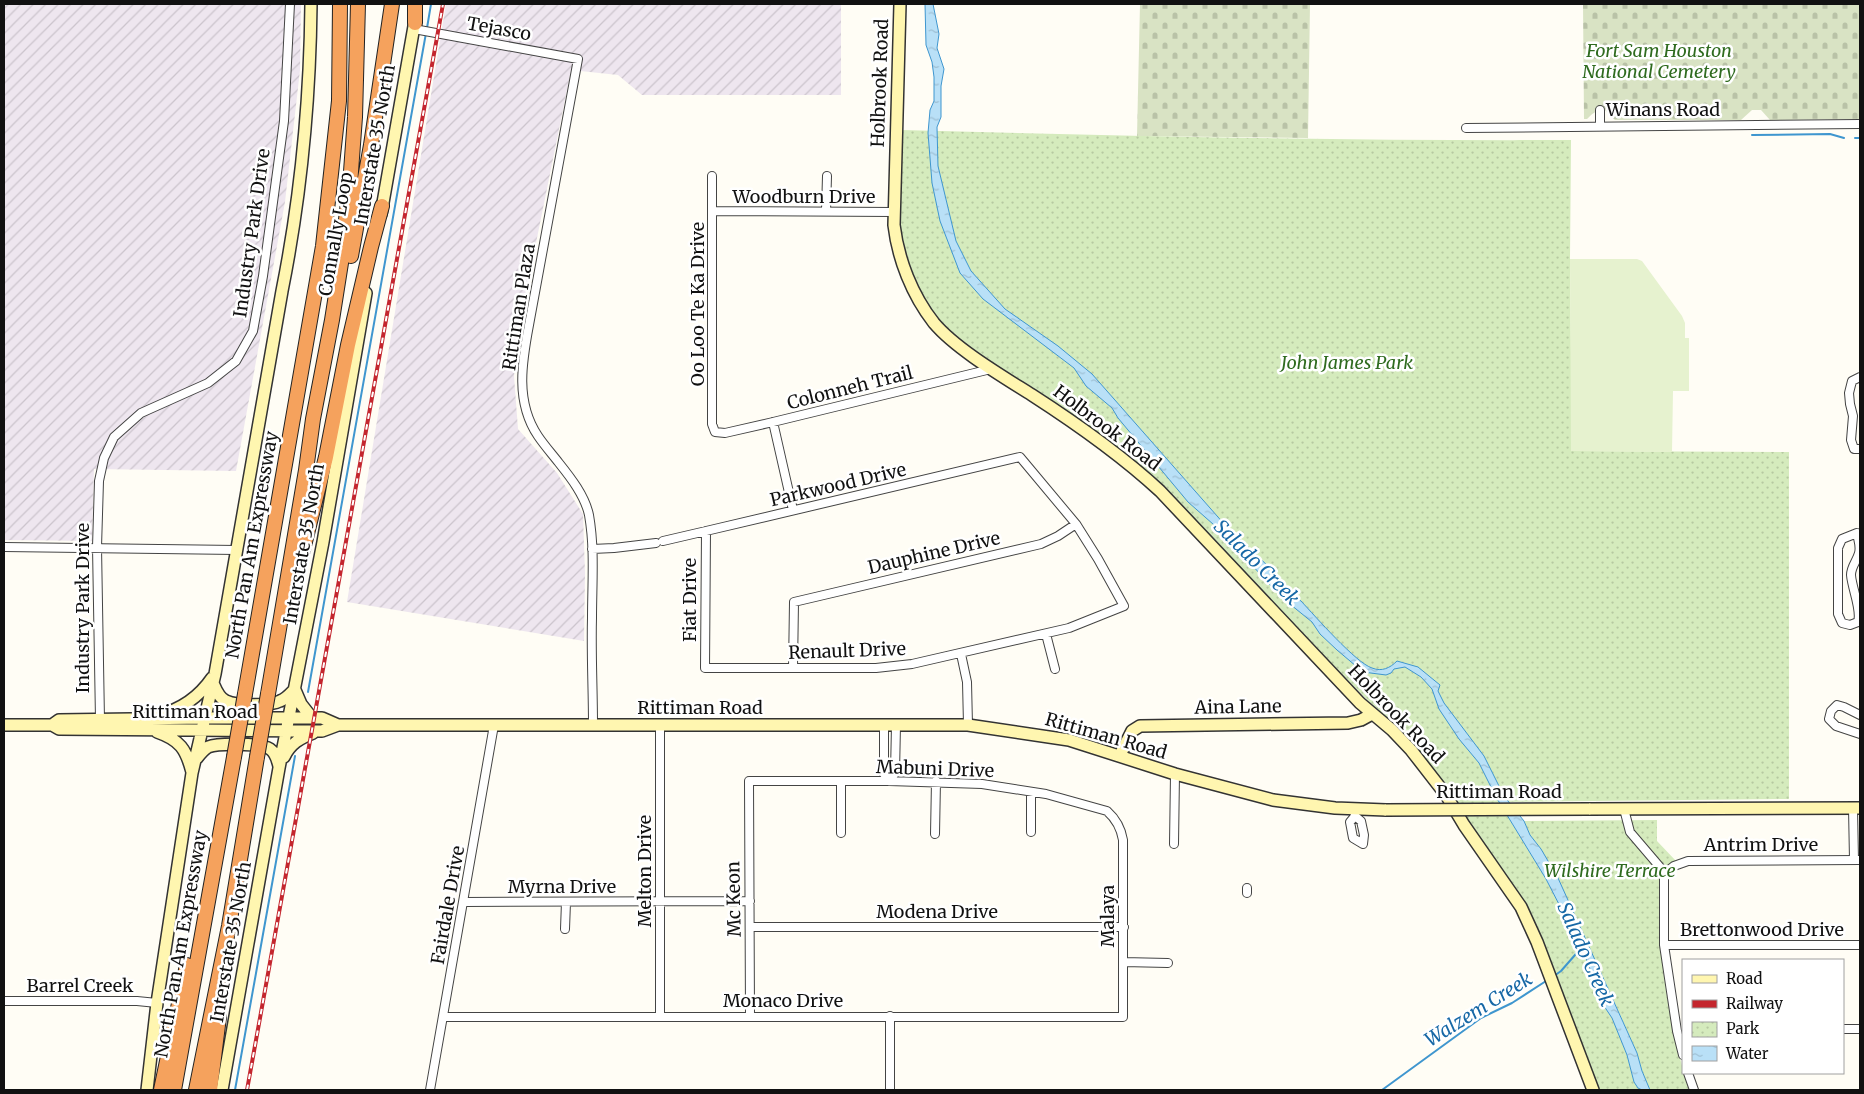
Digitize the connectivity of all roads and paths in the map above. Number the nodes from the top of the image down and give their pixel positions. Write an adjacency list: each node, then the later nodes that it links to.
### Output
1 (290, 4): 33 (street, Industry Park Drive)
2 (311, 4): 35 (main road)
3 (331, 4): 17 (highway, Connally Loop)
4 (340, 4): 17 (highway, North Pan Am Expressway)
5 (358, 4): 27 (highway)
6 (392, 4): 27 (highway, Connally Loop)
7 (417, 4): 9 (highway)
8 (900, 4): 21 (main road, Holbrook Road)
9 (420, 28): 10 (street, Tejasco); 18 (main road, Interstate 35 North)
10 (578, 59): 34 (street, Rittiman Plaza)
11 (1600, 110): 13 (street)
12 (1860, 124): 13 (street, Winans Road)
13 (1600, 126): 14 (street, Winans Road)
14 (1466, 128)
15 (712, 176): 19 (street, Oo Loo Te Ka Drive)
16 (827, 176): 20 (street)
17 (327, 204): 83 (highway, North Pan Am Expressway, bridge)
18 (382, 206): 42 (main road, Interstate 35 North); 43 (highway)
19 (713, 211): 20 (street, Woodburn Drive); 25 (street, Oo Loo Te Ka Drive)
20 (826, 211): 21 (street, Woodburn Drive)
21 (895, 212): 22 (main road, Holbrook Road)
22 (991, 369): 24 (street, Colonneh Trail); 44 (main road, Holbrook Road)
23 (1860, 377): 26 (street)
24 (773, 422): 25 (street, Colonneh Trail); 28 (street)
25 (715, 432)
26 (1860, 450)
27 (306, 470): 43 (highway)
28 (794, 510): 29 (street, Parkwood Drive); 30 (street, Parkwood Drive)
29 (1076, 524): 36 (street, Renault Drive); 39 (street, Dauphine Drive)
30 (706, 531): 34 (street, Parkwood Drive); 38 (street, Fiat Drive)
31 (1859, 533): 31 (street)
32 (4, 547): 33 (street)
33 (97, 547): 35 (street); 50 (street, Industry Park Drive)
34 (592, 549): 55 (street, Rittiman Plaza)
35 (237, 550): 41 (main road)
36 (1046, 634): 37 (street, Renault Drive); 40 (street)
37 (961, 654): 39 (street, Renault Drive); 57 (street)
38 (705, 668): 39 (street, Renault Drive)
39 (794, 668)
40 (1055, 669)
41 (214, 679): 42 (main road); 46 (main road); 49 (main road)
42 (295, 689): 47 (main road, Interstate 35 North); 48 (main road)
43 (268, 694): 88 (highway, bridge)
44 (1372, 714): 64 (main road, Aina Lane); 116 (main road, Holbrook Road)
45 (1860, 715): 63 (street)
46 (205, 718): 47 (main road, Rittiman Road); 49 (main road, Rittiman Road); 60 (main road)
47 (289, 718): 48 (main road, Rittiman Road); 61 (main road, Interstate 35 North)
48 (312, 718): 53 (main road, Rittiman Road)
49 (144, 719): 50 (main road, Rittiman Road)
50 (100, 720): 52 (main road, Rittiman Road)
51 (4, 725): 52 (main road, Rittiman Road)
52 (52, 725): 59 (main road, Rittiman Road)
53 (338, 725): 54 (main road, Rittiman Road); 62 (main road, Rittiman Road)
54 (494, 725): 55 (main road, Rittiman Road); 86 (street, Fairdale Drive)
55 (593, 725): 58 (main road, Rittiman Road)
56 (890, 725): 57 (main road, Rittiman Road); 58 (main road, Rittiman Road); 70 (street); 70 (street)
57 (968, 725): 64 (main road, Rittiman Road)
58 (660, 726): 84 (street, Melton Drive)
59 (151, 730): 60 (main road, Rittiman Road); 67 (main road)
60 (202, 730): 61 (main road, Rittiman Road); 65 (main road)
61 (287, 730): 62 (main road, Rittiman Road); 66 (main road, Interstate 35 North)
62 (322, 731): 66 (main road)
63 (1860, 734)
64 (1120, 755): 68 (main road, Rittiman Road)
65 (196, 758): 66 (main road); 67 (main road)
66 (279, 768): 113 (main road, Interstate 35 North)
67 (192, 773): 97 (main road)
68 (1175, 774): 75 (main road, Rittiman Road, bridge); 80 (street)
69 (749, 781): 72 (street, Mabuni Drive); 85 (street, Mc Keon)
70 (889, 781): 71 (street, Mabuni Drive); 72 (street, Mabuni Drive)
71 (936, 781): 73 (street, Mabuni Drive); 79 (street)
72 (841, 782): 78 (street)
73 (1031, 792): 76 (street, Mabuni Drive); 77 (street)
74 (1857, 808): 75 (main road, Rittiman Road); 81 (street)
75 (1624, 809): 82 (street)
76 (1114, 817): 90 (street, Malaya)
77 (1031, 832)
78 (841, 833)
79 (935, 834)
80 (1174, 844)
81 (1857, 860): 82 (street, Antrim Drive)
82 (1666, 873): 92 (street)
83 (208, 896): 109 (highway); 110 (highway, North Pan Am Expressway)
84 (660, 901): 85 (street, Myrna Drive); 87 (street, Myrna Drive); 101 (street, Melton Drive)
85 (750, 901): 89 (street, Mc Keon)
86 (464, 902): 87 (street, Myrna Drive); 100 (street, Fairdale Drive)
87 (566, 902): 91 (street)
88 (229, 926): 111 (highway); 112 (highway)
89 (750, 927): 90 (street, Modena Drive); 98 (street, Mc Keon)
90 (1124, 927): 94 (street, Malaya)
91 (565, 928)
92 (1664, 945): 93 (street, Brettonwood Drive); 105 (street)
93 (1860, 945)
94 (1123, 962): 95 (street); 102 (street, Malaya)
95 (1168, 963)
96 (4, 1001): 97 (street, Barrel Creek)
97 (157, 1003): 108 (main road)
98 (750, 1016): 99 (street, Monaco Drive); 101 (street, Monaco Drive)
99 (890, 1016): 102 (street, Monaco Drive); 115 (street)
100 (444, 1017): 101 (street, Monaco Drive); 114 (street, Fairdale Drive)
101 (660, 1017)
102 (1123, 1017)
103 (1844, 1029): 104 (street)
104 (1860, 1029)
105 (1680, 1031): 106 (street)
106 (1682, 1047)
107 (1688, 1074): 117 (street)
108 (147, 1090)
109 (161, 1090)
110 (174, 1090)
111 (196, 1090)
112 (210, 1090)
113 (222, 1090)
114 (430, 1090)
115 (890, 1090)
116 (1593, 1090)
117 (1694, 1090)

